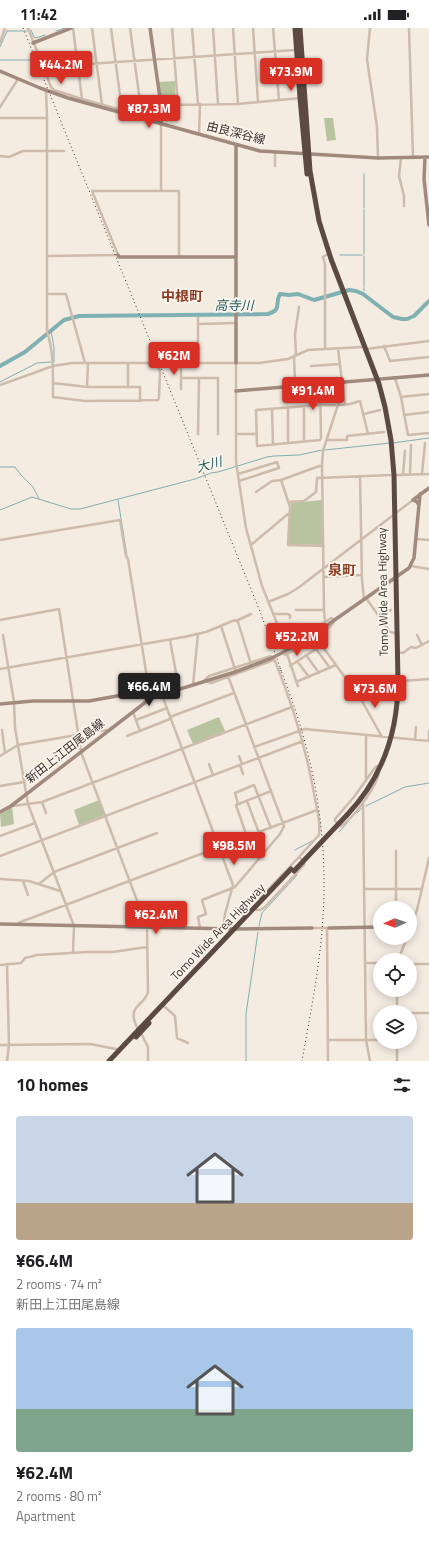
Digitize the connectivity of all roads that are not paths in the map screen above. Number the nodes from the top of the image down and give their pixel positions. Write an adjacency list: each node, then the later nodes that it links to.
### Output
1 (5, 28): 19 (street)
2 (28, 28): 20 (street)
3 (72, 28): 20 (street); 32 (street)
4 (92, 28): 31 (street)
5 (111, 28): 30 (street)
6 (130, 28): 29 (street)
7 (150, 28): 28 (street)
8 (172, 28): 27 (street)
9 (192, 28): 26 (street)
10 (213, 28): 25 (street)
11 (233, 28): 24 (street)
12 (253, 28): 23 (street)
13 (273, 28): 22 (street)
14 (295, 28): 21 (highway, Tomo Wide Area Highway)
15 (300, 28): 16 (street); 21 (highway, Tomo Wide Area Highway)
16 (304, 28)
17 (370, 28): 61 (street)
18 (409, 28): 63 (street)
19 (0, 43)
20 (34, 43): 33 (street)
21 (299, 49): 22 (street); 37 (highway, Tomo Wide Area Highway)
22 (275, 52): 23 (street); 39 (street)
23 (255, 53): 24 (street); 40 (street)
24 (235, 54): 25 (street); 43 (street)
25 (215, 55): 26 (street); 42 (street)
26 (195, 57): 27 (street); 41 (street)
27 (174, 58): 28 (street); 46 (street)
28 (154, 60): 29 (street); 45 (street)
29 (134, 61): 30 (street); 49 (street)
30 (116, 62): 31 (street); 48 (street)
31 (97, 63): 32 (street); 44 (street)
32 (78, 65): 33 (street); 38 (street)
33 (43, 67): 38 (street)
34 (0, 71): 35 (street, 由良深谷線)
35 (18, 80): 36 (street, 由良深谷線); 47 (street)
36 (46, 90): 51 (street); 52 (street, 由良深谷線)
37 (302, 98): 39 (street); 58 (highway, Tomo Wide Area Highway)
38 (82, 99): 44 (street)
39 (279, 100): 40 (street)
40 (258, 102): 43 (street)
41 (199, 104): 42 (street); 46 (street); 53 (street)
42 (218, 104): 43 (street)
43 (238, 104)
44 (102, 105): 48 (street)
45 (160, 105): 46 (street); 52 (street)
46 (178, 105)
47 (0, 107)
48 (122, 110): 49 (street)
49 (142, 116): 52 (street)
50 (0, 118): 51 (street)
51 (47, 118): 55 (street)
52 (161, 122): 53 (street, 由良深谷線); 65 (street)
53 (199, 134): 54 (street, 由良深谷線)
54 (236, 145): 57 (street, 由良深谷線); 72 (street)
55 (47, 151): 56 (street); 59 (street); 70 (street)
56 (64, 151)
57 (275, 152): 58 (street, 由良深谷線); 64 (street)
58 (307, 153): 61 (street, 由良深谷線); 69 (highway, Tomo Wide Area Highway); 73 (highway, Tomo Wide Area Highway)
59 (0, 156)
60 (427, 157): 63 (street, 由良深谷線); 67 (street)
61 (378, 158): 62 (street, 由良深谷線)
62 (401, 158): 63 (street, 由良深谷線); 66 (street)
63 (413, 158)
64 (275, 166)
65 (161, 191): 68 (street); 71 (street)
66 (404, 206)
67 (429, 225)
68 (118, 255): 70 (street); 71 (street)
69 (326, 255): 73 (highway, Tomo Wide Area Highway); 82 (street)
70 (48, 256): 74 (street)
71 (179, 257): 72 (street)
72 (236, 257): 77 (street)
73 (342, 292): 81 (highway, Tomo Wide Area Highway)
74 (47, 294): 86 (street); 93 (street)
75 (299, 306): 84 (street)
76 (198, 318): 78 (street)
77 (236, 323): 78 (street); 91 (street)
78 (198, 324): 90 (street)
79 (429, 342): 80 (street)
80 (384, 346): 81 (street); 85 (street)
81 (364, 348): 83 (street); 99 (highway, Tomo Wide Area Highway)
82 (325, 349): 83 (street); 84 (street)
83 (338, 349): 92 (street)
84 (295, 356): 91 (street); 104 (street)
85 (429, 357)
86 (86, 363): 87 (street); 93 (street); 105 (street)
87 (128, 363): 88 (street); 106 (street)
88 (157, 363): 89 (street); 112 (street)
89 (181, 363): 90 (street); 96 (street)
90 (198, 363): 91 (street)
91 (236, 363): 109 (street)
92 (340, 364): 94 (street); 100 (street)
93 (53, 366): 101 (street); 103 (street)
94 (311, 366)
95 (429, 375): 98 (street)
96 (181, 378): 97 (street); 107 (street)
97 (199, 378): 126 (street); 127 (street)
98 (395, 378): 99 (street); 111 (street)
99 (376, 379): 100 (street); 143 (highway, Tomo Wide Area Highway)
100 (342, 382): 102 (street); 108 (street)
101 (53, 383): 105 (street); 112 (street)
102 (320, 384): 104 (street); 113 (street)
103 (0, 385)
104 (297, 386): 109 (street)
105 (87, 387): 106 (street)
106 (128, 387): 112 (street)
107 (181, 389)
108 (343, 390): 114 (street); 115 (street)
109 (236, 391): 128 (street)
110 (429, 394): 111 (street)
111 (401, 397): 123 (street)
112 (140, 401)
113 (320, 405): 116 (street); 117 (street); 132 (street)
114 (338, 405): 115 (street); 131 (street)
115 (345, 405): 122 (street)
116 (304, 406): 118 (street); 132 (street)
117 (335, 406)
118 (288, 407): 119 (street); 133 (street)
119 (272, 409): 129 (street); 135 (street)
120 (380, 410): 122 (street)
121 (429, 412): 123 (street)
122 (364, 414): 130 (street)
123 (404, 415): 125 (street)
124 (384, 432): 130 (street)
125 (429, 433)
126 (198, 434)
127 (218, 434)
128 (236, 434): 129 (street); 139 (street)
129 (257, 434): 135 (street)
130 (368, 434): 131 (street)
131 (328, 440): 138 (street)
132 (304, 441): 133 (street)
133 (288, 443): 135 (street)
134 (425, 443): 141 (street)
135 (273, 445)
136 (411, 445): 140 (street)
137 (405, 450): 144 (street)
138 (322, 465): 146 (street); 147 (street)
139 (238, 474): 148 (street); 148 (street)
140 (410, 474): 141 (street); 144 (street)
141 (422, 474): 142 (street)
142 (429, 474)
143 (392, 475): 144 (street); 145 (street); 156 (highway, Tomo Wide Area Highway)
144 (403, 475)
145 (360, 476): 146 (street); 159 (street)
146 (322, 478): 153 (street); 162 (street)
147 (281, 480): 150 (street); 153 (street)
148 (239, 481): 161 (street)
149 (429, 488): 151 (street)
150 (256, 492)
151 (420, 494): 152 (street); 154 (street)
152 (413, 500): 154 (street); 156 (street)
153 (289, 502): 155 (street)
154 (419, 508): 157 (street)
155 (289, 513): 161 (street); 162 (street)
156 (393, 515): 159 (street); 168 (highway, Tomo Wide Area Highway)
157 (416, 539): 160 (street); 163 (street)
158 (0, 540): 192 (street)
159 (361, 540): 164 (street); 166 (street)
160 (429, 540)
161 (251, 545): 170 (street)
162 (324, 546): 164 (street)
163 (410, 566): 165 (street); 168 (street, 新田上江田尾島線)
164 (324, 568): 167 (street); 170 (street)
165 (429, 569)
166 (362, 575): 167 (street); 169 (street)
167 (324, 577): 172 (street)
168 (394, 579): 169 (street, 新田上江田尾島線); 183 (highway, Tomo Wide Area Highway); 197 (highway, Tomo Wide Area Highway)
169 (365, 599): 176 (street); 180 (street, 新田上江田尾島線)
170 (268, 602): 175 (street)
171 (296, 610): 172 (street)
172 (324, 610): 181 (street)
173 (391, 610): 176 (street)
174 (251, 614): 179 (street)
175 (273, 614): 177 (street); 195 (street)
176 (379, 617): 183 (street)
177 (290, 618)
178 (0, 619): 200 (street)
179 (236, 620): 182 (street); 203 (street)
180 (335, 620): 181 (street); 187 (street); 210 (street, 新田上江田尾島線, bridge)
181 (325, 621): 195 (street)
182 (221, 626): 184 (street); 210 (street)
183 (395, 633): 216 (highway, Tomo Wide Area Highway)
184 (198, 634): 188 (street); 217 (street)
185 (3, 635): 190 (street)
186 (417, 635): 194 (street)
187 (315, 636): 193 (street); 198 (street)
188 (170, 640): 192 (street); 219 (street)
189 (429, 641): 194 (street)
190 (4, 643): 191 (street); 206 (street)
191 (0, 644)
192 (142, 645): 200 (street); 220 (street)
193 (322, 645): 196 (street); 204 (street)
194 (422, 645): 197 (street)
195 (287, 648): 198 (street)
196 (316, 649): 199 (street); 207 (street)
197 (397, 652): 216 (highway, Tomo Wide Area Highway)
198 (287, 654): 205 (street)
199 (306, 655): 202 (street); 211 (street)
200 (67, 658): 206 (street); 224 (street)
201 (274, 660): 203 (street); 209 (street); 226 (street)
202 (297, 661): 205 (street); 213 (street)
203 (251, 664): 209 (street); 210 (street)
204 (336, 665): 207 (street); 218 (street)
205 (290, 666): 213 (street)
206 (8, 668): 208 (street); 223 (street)
207 (330, 668): 211 (street)
208 (0, 669)
209 (252, 669): 212 (street)
210 (235, 670): 215 (street, 新田上江田尾島線); 215 (street)
211 (319, 673): 213 (street)
212 (228, 676): 215 (street); 221 (street)
213 (309, 677)
214 (429, 679): 216 (street)
215 (204, 681): 217 (street, 新田上江田尾島線)
216 (396, 681): 218 (street); 242 (highway, Tomo Wide Area Highway)
217 (194, 684): 219 (street, 新田上江田尾島線)
218 (351, 687): 241 (street)
219 (179, 689): 222 (street, 新田上江田尾島線)
220 (149, 690): 222 (street); 224 (street)
221 (234, 693): 229 (street); 231 (street)
222 (162, 694): 227 (street); 228 (street, 新田上江田尾島線)
223 (14, 702): 224 (street); 225 (street); 246 (street)
224 (74, 702): 238 (street)
225 (0, 704)
226 (292, 707): 231 (street); 234 (street)
227 (166, 708): 229 (street); 230 (street)
228 (133, 712): 230 (street); 235 (street, 新田上江田尾島線)
229 (170, 718): 236 (street); 248 (street)
230 (136, 720): 236 (street)
231 (245, 725): 247 (street); 248 (street)
232 (416, 727): 243 (street)
233 (2, 730): 250 (street)
234 (300, 730): 240 (street); 244 (street); 247 (street)
235 (108, 731): 238 (street); 249 (street, 新田上江田尾島線)
236 (140, 731): 239 (street)
237 (429, 731): 245 (street)
238 (78, 735): 246 (street); 249 (street)
239 (127, 736)
240 (366, 736): 241 (street); 259 (street)
241 (382, 737): 242 (street)
242 (390, 738): 243 (street); 256 (highway, Tomo Wide Area Highway)
243 (415, 740): 245 (street)
244 (303, 741): 253 (street); 273 (street)
245 (429, 741)
246 (18, 744): 250 (street); 260 (street)
247 (254, 747): 253 (street)
248 (182, 749): 261 (street); 262 (street)
249 (81, 752): 262 (street); 265 (street, 新田上江田尾島線)
250 (6, 753): 251 (street)
251 (0, 756)
252 (239, 756): 255 (street)
253 (258, 758): 255 (street); 264 (street)
254 (209, 764): 258 (street)
255 (241, 765): 257 (street); 258 (street)
256 (378, 768): 259 (street); 269 (street); 306 (highway, Tomo Wide Area Highway, bridge)
257 (244, 774)
258 (213, 776): 261 (street)
259 (366, 781): 269 (street)
260 (24, 782): 263 (street); 265 (street)
261 (194, 782): 276 (street); 286 (street)
262 (93, 783): 268 (street); 276 (street)
263 (0, 786)
264 (270, 791): 266 (street); 278 (street)
265 (26, 794): 270 (street); 272 (street, 新田上江田尾島線)
266 (259, 796): 267 (street); 271 (street); 279 (street)
267 (247, 801): 271 (street); 280 (street)
268 (42, 802): 270 (street); 275 (street)
269 (364, 802): 300 (street)
270 (28, 804): 272 (street); 277 (street)
271 (238, 804): 283 (street)
272 (11, 806): 274 (street, 新田上江田尾島線)
273 (317, 810): 278 (street); 291 (street)
274 (0, 812)
275 (46, 813)
276 (105, 816): 284 (street); 287 (street)
277 (35, 823): 282 (street); 284 (street)
278 (283, 823): 279 (street); 298 (street)
279 (271, 828): 280 (street)
280 (259, 833): 283 (street)
281 (157, 834): 287 (street)
282 (0, 836)
283 (247, 837): 285 (street)
284 (42, 840): 290 (street); 293 (street)
285 (239, 840): 286 (street); 289 (street)
286 (219, 847): 296 (street); 298 (street)
287 (118, 848): 293 (street); 296 (street)
288 (396, 851): 299 (street)
289 (243, 853)
290 (0, 856)
291 (297, 858): 306 (street); 306 (street)
292 (429, 858): 301 (street)
293 (54, 872): 297 (street); 302 (street)
294 (0, 879): 295 (street)
295 (23, 880): 297 (street); 303 (street)
296 (130, 881): 305 (street); 308 (street)
297 (39, 884): 302 (street)
298 (234, 888): 316 (street); 317 (street)
299 (396, 888): 300 (street); 301 (street); 304 (street)
300 (365, 889): 313 (street)
301 (422, 889): 307 (street)
302 (61, 891): 305 (street)
303 (28, 895)
304 (396, 901)
305 (66, 905): 310 (street); 311 (street)
306 (255, 909): 318 (highway, Tomo Wide Area Highway)
307 (417, 913)
308 (145, 920): 312 (street); 315 (street)
309 (0, 924): 310 (street)
310 (16, 924): 311 (street)
311 (74, 926): 312 (street); 322 (street)
312 (147, 927): 315 (street); 321 (street)
313 (364, 927): 314 (street); 320 (street); 323 (street)
314 (373, 927)
315 (180, 928): 316 (street)
316 (200, 928): 317 (street)
317 (223, 928): 318 (street)
318 (237, 928): 319 (street); 329 (highway, Tomo Wide Area Highway); 332 (highway, Tomo Wide Area Highway)
319 (312, 928): 320 (street)
320 (328, 928): 333 (street)
321 (147, 947): 322 (street); 332 (street)
322 (73, 953): 325 (street)
323 (366, 963): 324 (street); 334 (street)
324 (373, 963)
325 (7, 964): 328 (street); 338 (street)
326 (417, 964): 327 (street)
327 (429, 964)
328 (0, 965)
329 (165, 1007): 332 (highway, Tomo Wide Area Highway); 336 (street)
330 (417, 1013): 331 (street)
331 (429, 1013)
332 (139, 1031): 342 (highway, Tomo Wide Area Highway); 343 (highway, Tomo Wide Area Highway); 344 (street)
333 (328, 1040): 334 (street); 345 (street)
334 (366, 1040): 335 (street); 346 (street)
335 (373, 1040)
336 (188, 1043)
337 (0, 1045): 338 (street)
338 (9, 1045): 339 (street); 341 (street)
339 (116, 1049)
340 (397, 1049): 347 (street)
341 (7, 1061)
342 (109, 1061)
343 (113, 1061)
344 (148, 1061)
345 (328, 1061)
346 (370, 1061)
347 (397, 1061)

